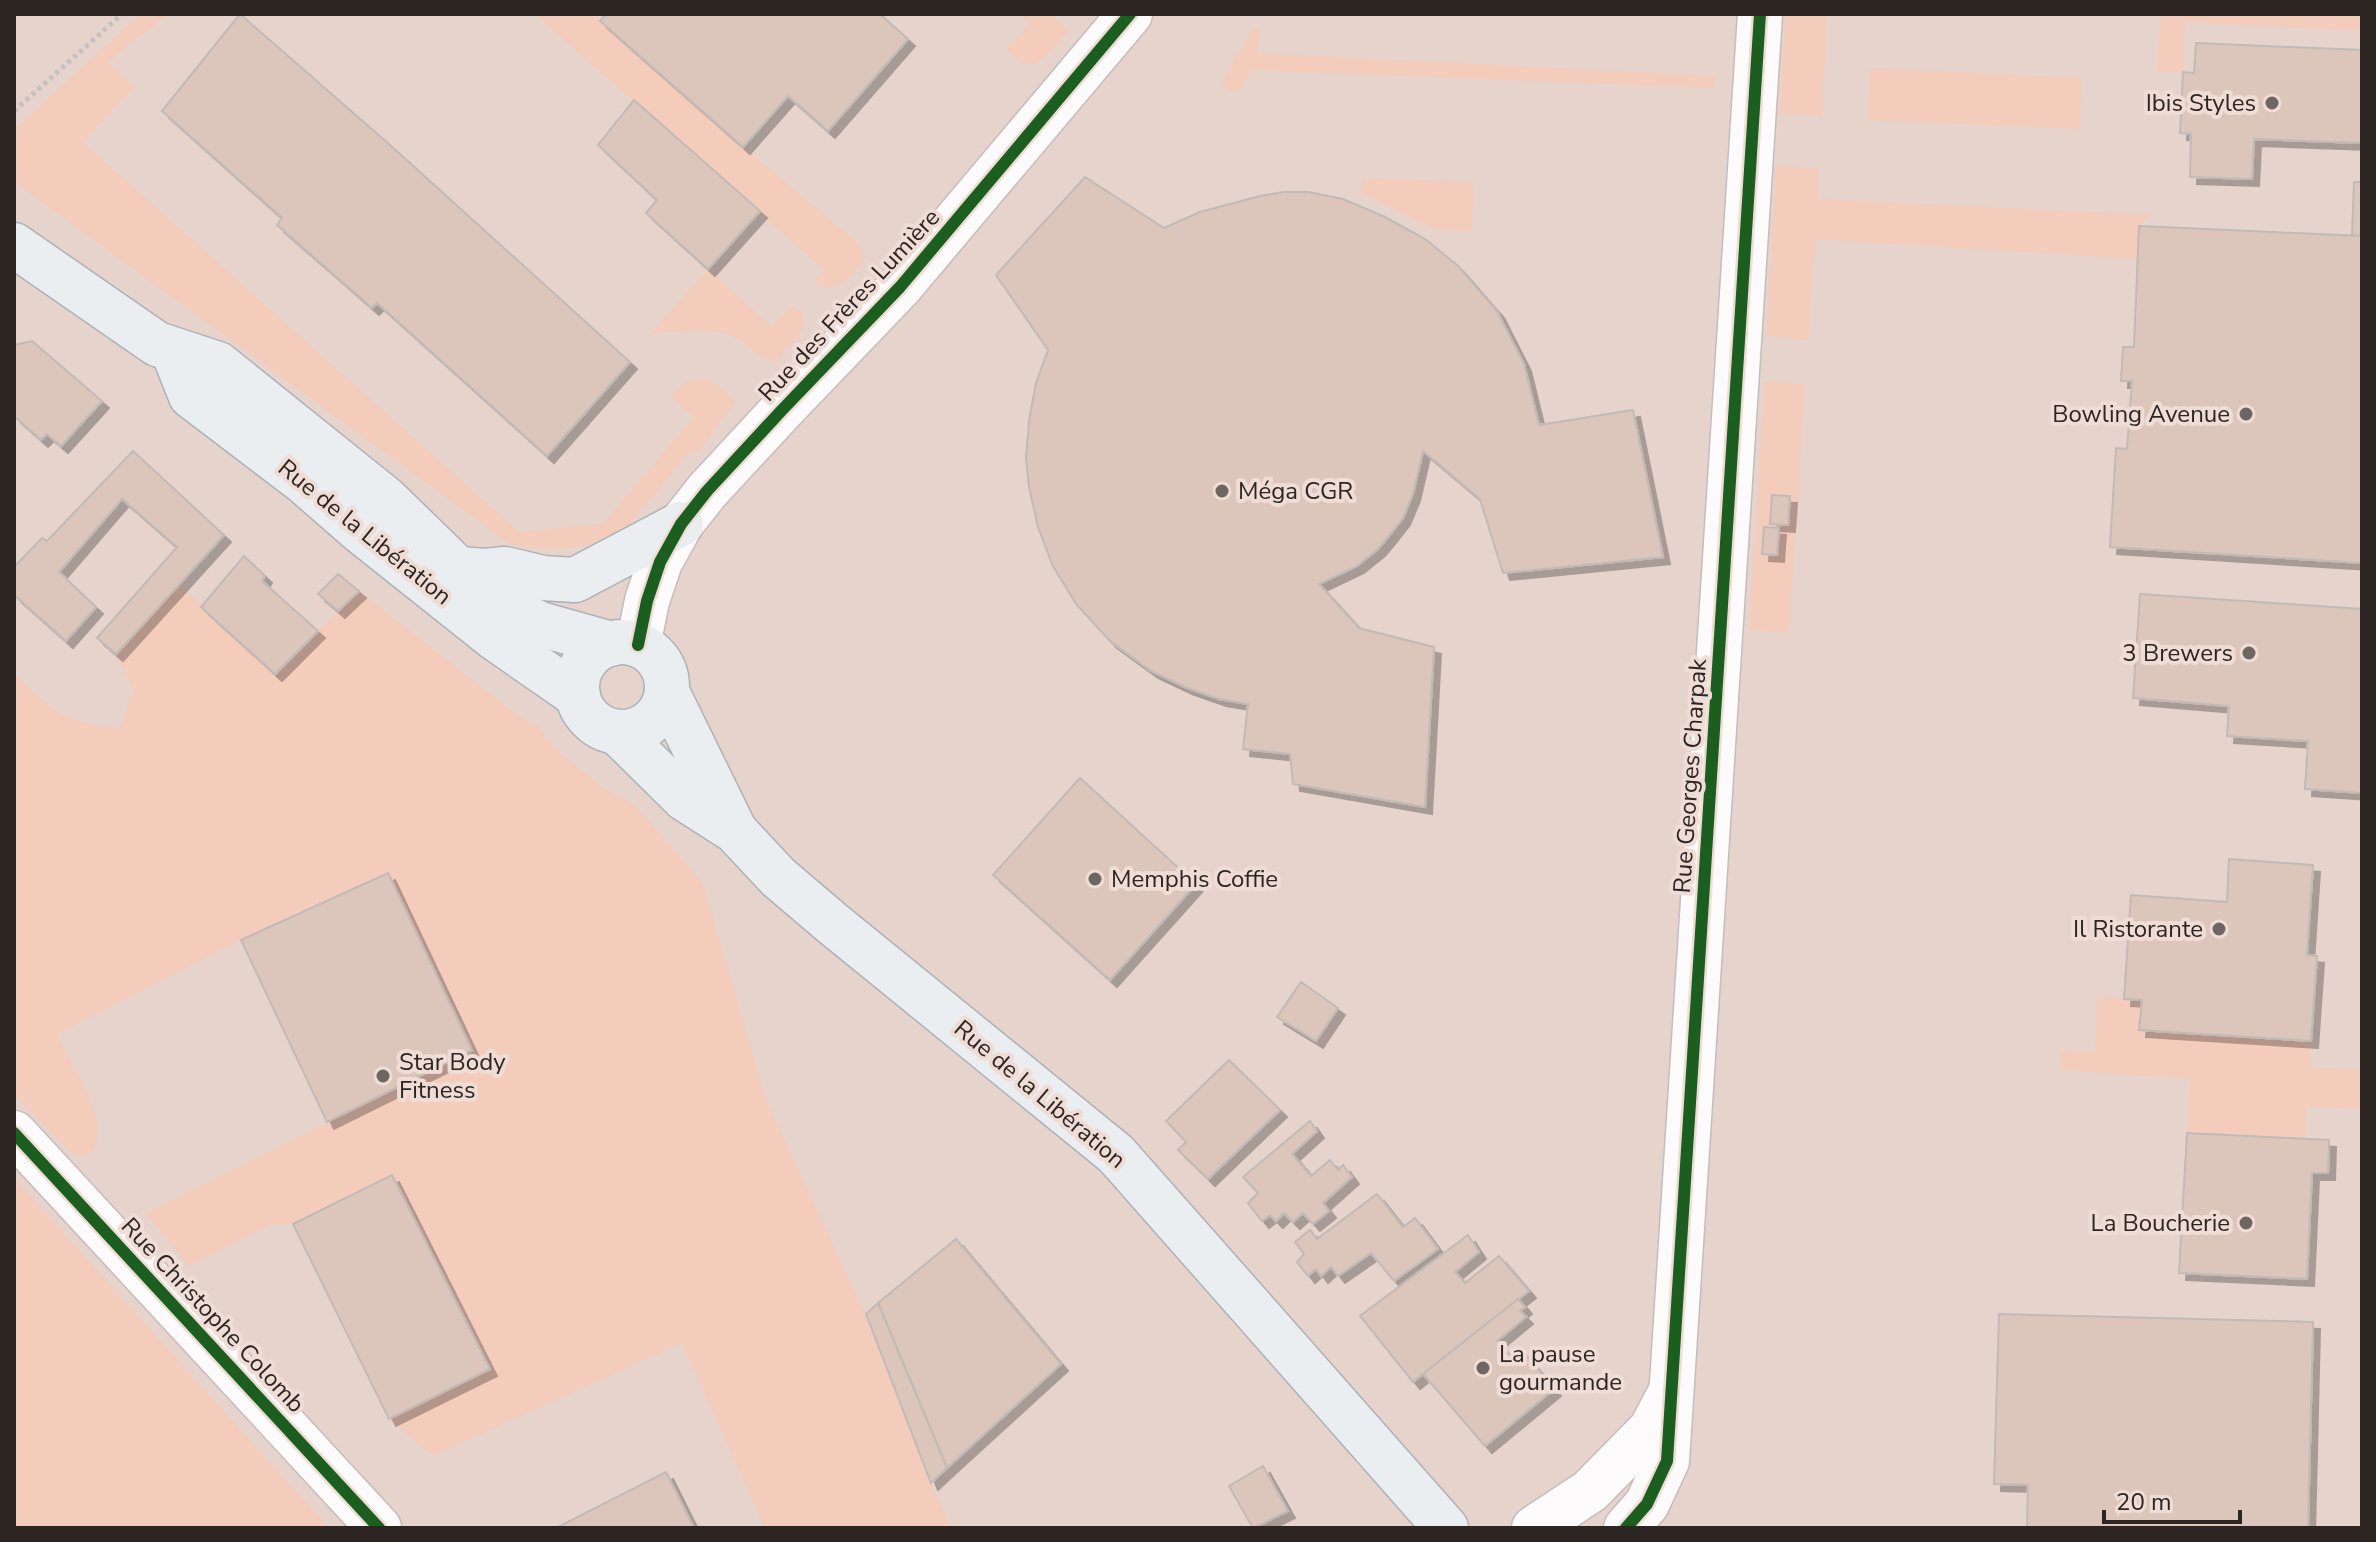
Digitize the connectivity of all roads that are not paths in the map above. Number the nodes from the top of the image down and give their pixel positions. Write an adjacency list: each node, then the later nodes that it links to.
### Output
1 (1130, 14): 5 (street, Rue des Frères Lumière)
2 (1760, 14): 13 (street, Rue Georges Charpak)
3 (14, 245): 4 (main road, Rue de la Libération)
4 (173, 351): 6 (main road, Rue de la Libération); 9 (main road, Rue de la Libération)
5 (681, 524): 6 (main road); 7 (street, Rue des Frères Lumière)
6 (458, 569): 7 (main road, Rue de la Libération)
7 (624, 644): 8 (main road); 9 (main road)
8 (667, 692): 10 (main road); 11 (main road, Rue de la Libération)
9 (578, 696): 10 (main road)
10 (617, 732): 11 (main road, Rue de la Libération)
11 (735, 831): 15 (main road, Rue de la Libération)
12 (14, 1133): 14 (street, Rue Christophe Colomb)
13 (1673, 1387): 16 (street, Rue Georges Charpak); 17 (street, Rue Georges Charpak)
14 (379, 1528)
15 (1446, 1528)
16 (1534, 1528)
17 (1626, 1528)

